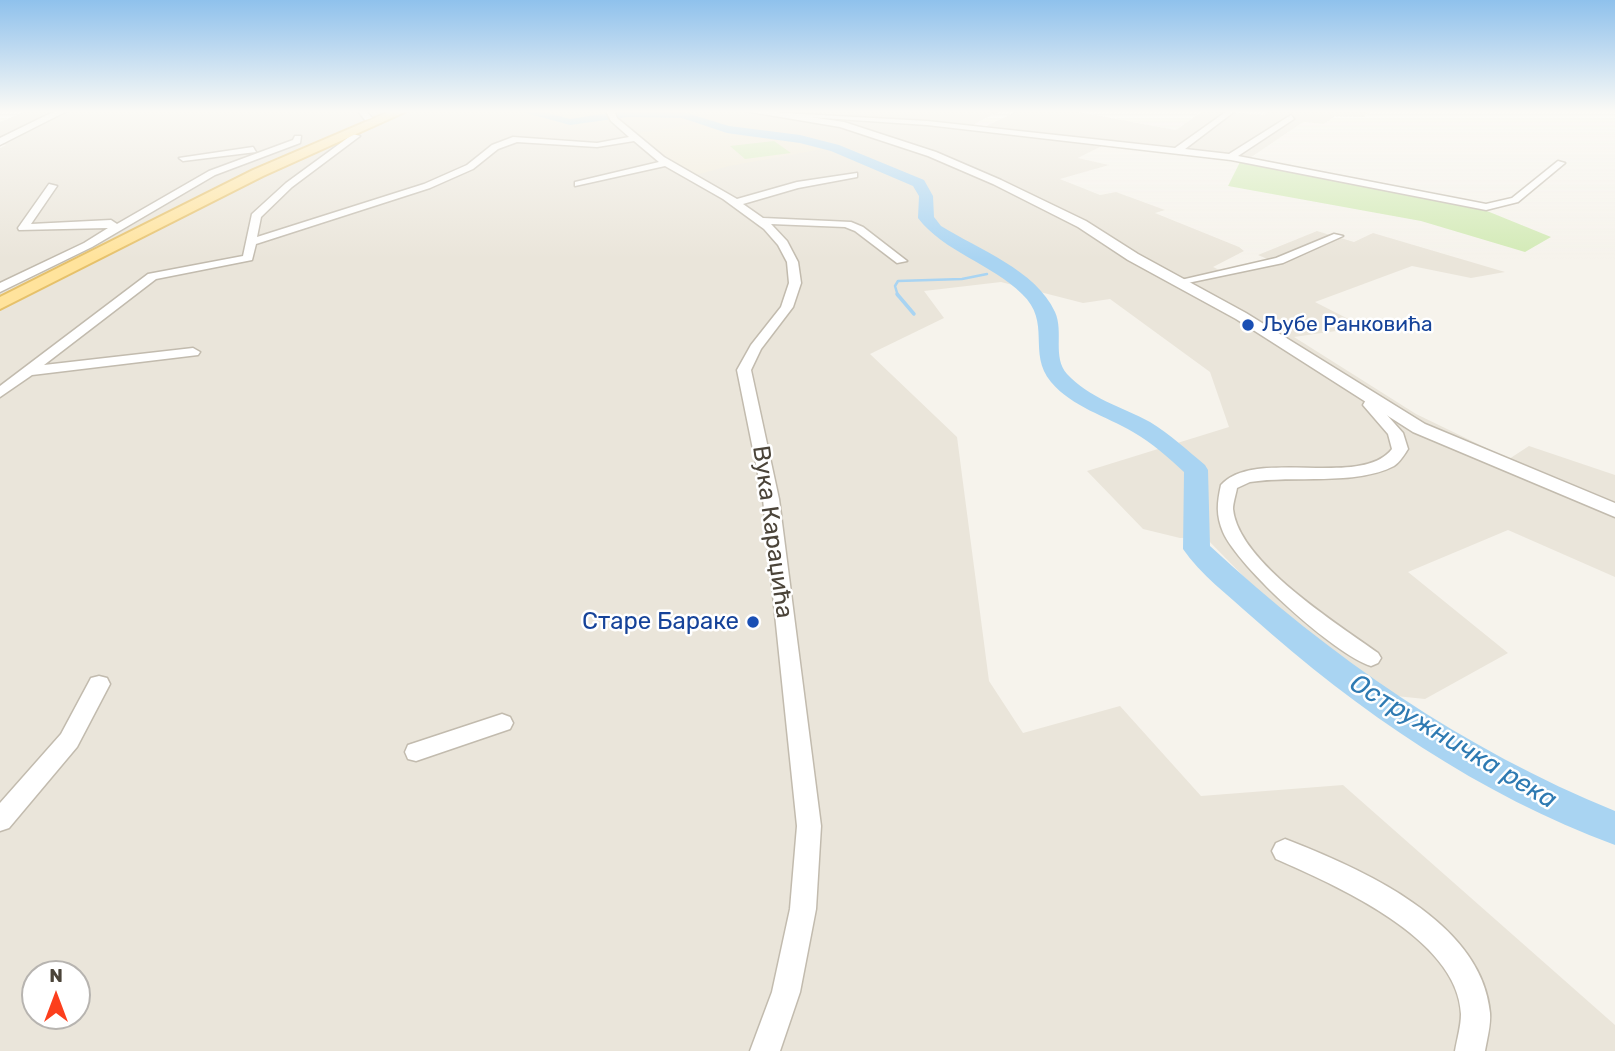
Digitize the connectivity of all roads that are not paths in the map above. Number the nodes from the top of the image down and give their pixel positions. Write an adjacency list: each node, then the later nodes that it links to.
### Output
1 (246, 160): 15 (street)
2 (286, 160): 21 (main road)
3 (323, 160): 17 (street)
4 (478, 160): 17 (street)
5 (662, 160): 8 (street, Вука Караџића)
6 (948, 160): 19 (street)
7 (1247, 160): 9 (street)
8 (666, 163): 11 (street); 13 (street, Вука Караџића)
9 (1561, 163)
10 (854, 175): 13 (street)
11 (578, 184)
12 (51, 186): 15 (street)
13 (735, 203): 14 (street, Вука Караџића)
14 (762, 220): 18 (street); 33 (street, Вука Караџића)
15 (108, 233): 20 (street)
16 (1338, 236): 19 (street)
17 (253, 242): 23 (street)
18 (901, 261)
19 (1178, 282): 25 (street)
20 (0, 288)
21 (0, 304)
22 (193, 352): 23 (street)
23 (28, 372): 24 (street)
24 (4, 387)
25 (1372, 401): 26 (street); 27 (street)
26 (1615, 511)
27 (1371, 658)
28 (99, 684): 31 (street)
29 (502, 723): 30 (street)
30 (416, 752)
31 (0, 820)
32 (1285, 851): 34 (street)
33 (765, 1051)
34 (1471, 1051)

